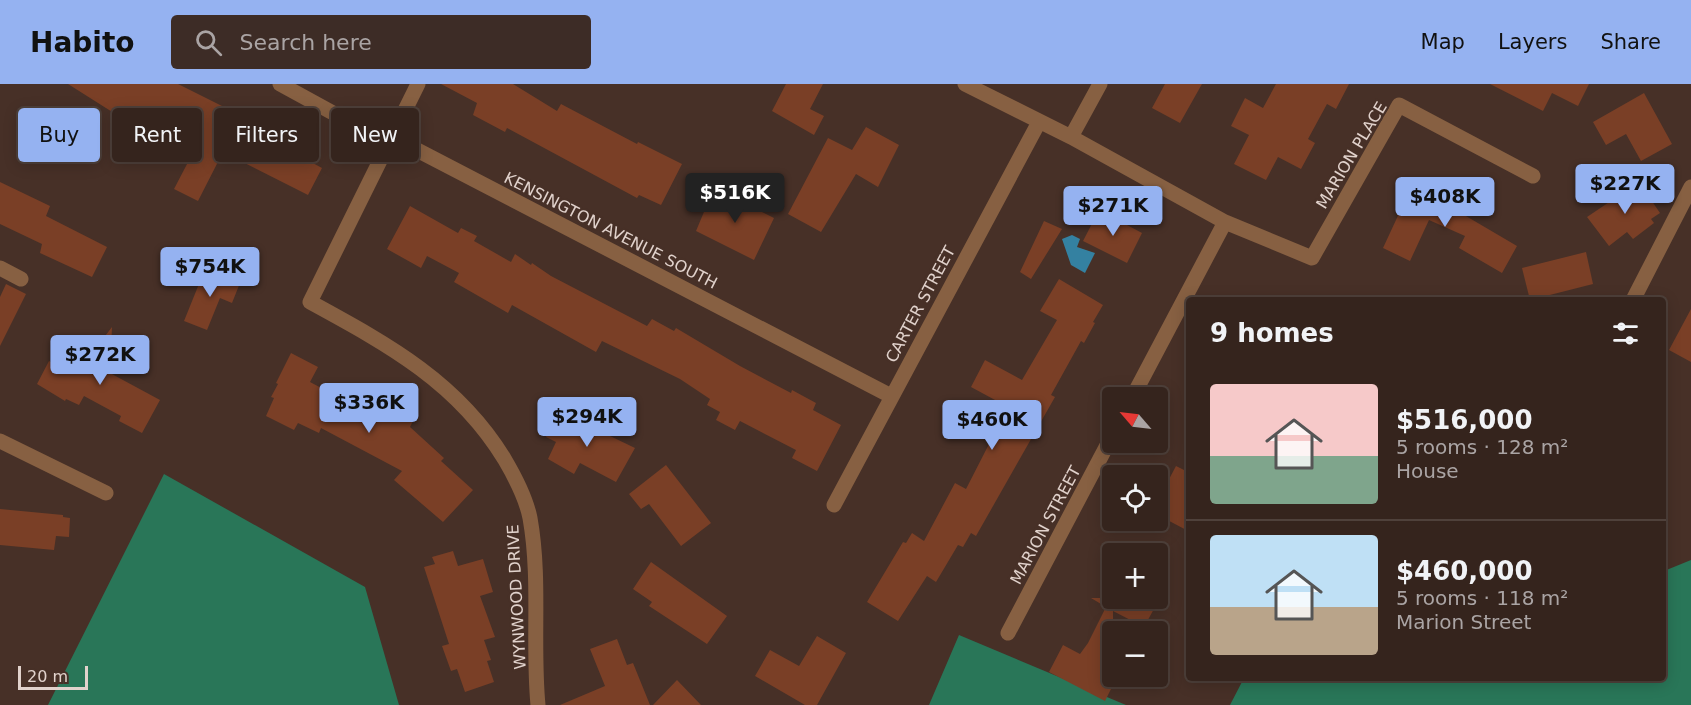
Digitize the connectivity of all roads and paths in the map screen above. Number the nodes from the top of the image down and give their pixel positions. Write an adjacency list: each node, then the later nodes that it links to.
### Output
1 (280, 84): 6 (street, KENSINGTON AVENUE SOUTH)
2 (418, 84): 5 (street)
3 (965, 84): 7 (street)
4 (1100, 84): 8 (street)
5 (406, 108)
6 (331, 112)
7 (1039, 122): 8 (street); 18 (street, CARTER STREET)
8 (1071, 137): 13 (street)
9 (419, 151): 18 (street, KENSINGTON AVENUE SOUTH)
10 (380, 162): 24 (street, WYNWOOD DRIVE)
11 (1533, 176): 13 (street, MARION PLACE)
12 (1691, 187): 16 (street)
13 (1225, 222): 17 (street)
14 (0, 268): 15 (street)
15 (21, 279)
16 (1635, 297)
17 (1138, 387)
18 (891, 396): 22 (street, CARTER STREET)
19 (0, 441): 21 (street)
20 (1103, 453): 23 (street, MARION STREET)
21 (106, 493)
22 (834, 505)
23 (1008, 633)
24 (538, 705)

